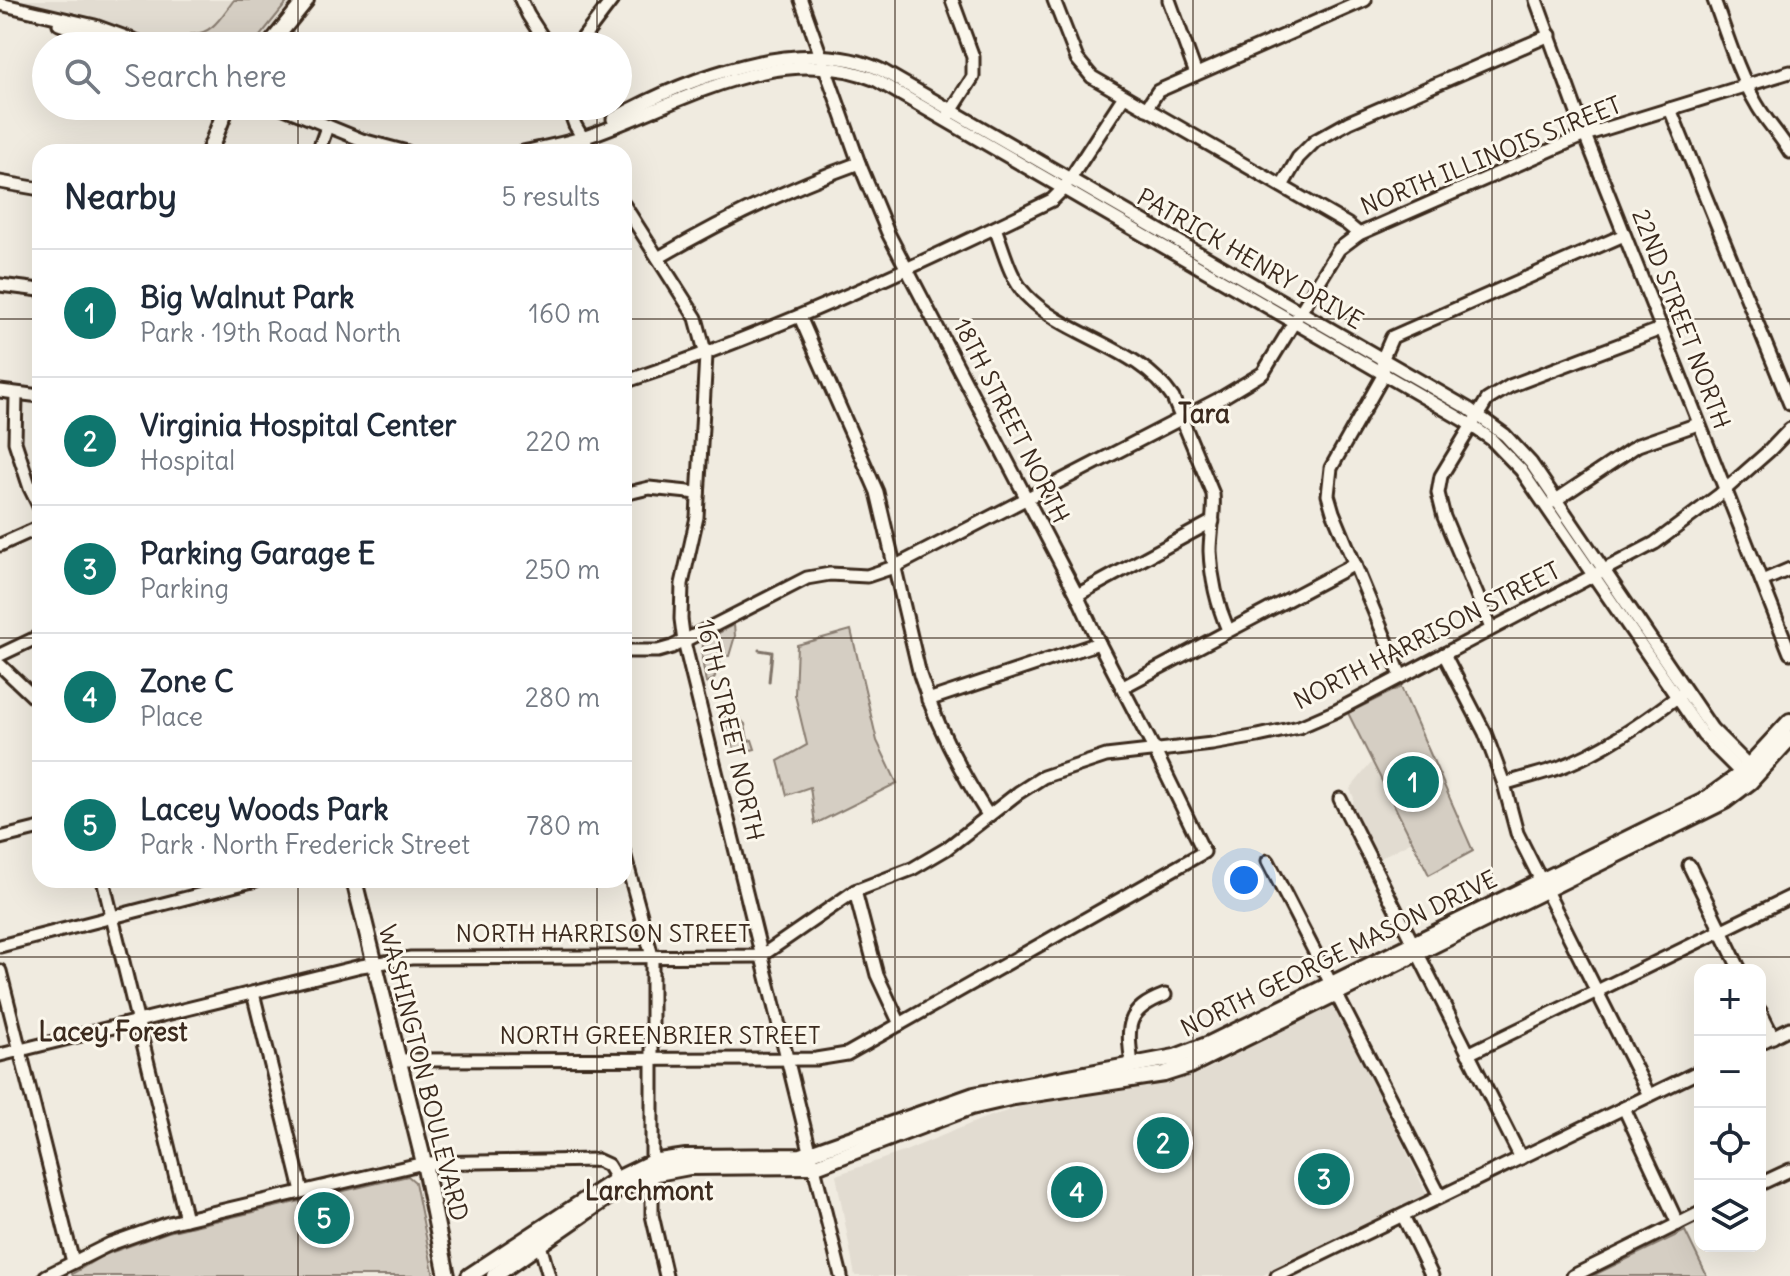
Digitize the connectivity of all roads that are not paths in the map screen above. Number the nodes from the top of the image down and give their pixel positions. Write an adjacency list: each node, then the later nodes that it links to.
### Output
1 (306, 0): 15 (main road)
2 (521, 0): 16 (street)
3 (612, 0): 17 (street)
4 (801, 0): 19 (street, 18TH STREET NORTH)
5 (952, 0): 26 (street)
6 (1054, 0): 23 (street)
7 (1169, 0): 21 (street)
8 (1365, 0): 21 (street)
9 (1536, 0): 18 (street, 22ND STREET NORTH)
10 (1714, 0): 22 (street)
11 (0, 4): 14 (street)
12 (0, 12): 13 (street)
13 (83, 32)
14 (110, 32)
15 (280, 32)
16 (540, 32)
17 (588, 32)
18 (1550, 35): 33 (street, 22ND STREET NORTH); 44 (street)
19 (822, 62): 26 (street, PATRICK HENRY DRIVE); 27 (street, PATRICK HENRY DRIVE); 41 (street, 18TH STREET NORTH)
20 (1790, 72): 22 (street, NORTH ILLINOIS STREET)
21 (1196, 74): 24 (street)
22 (1747, 86): 25 (street, NORTH ILLINOIS STREET); 40 (street)
23 (1124, 96): 24 (street); 43 (street)
24 (1146, 109): 44 (street)
25 (1670, 109): 33 (street, NORTH ILLINOIS STREET); 64 (street)
26 (949, 116): 43 (street, PATRICK HENRY DRIVE)
27 (632, 119)
28 (222, 120): 35 (main road)
29 (311, 120): 32 (street)
30 (574, 120): 34 (street)
31 (630, 120): 34 (street, PATRICK HENRY DRIVE)
32 (327, 127): 36 (street); 37 (street)
33 (1585, 135): 48 (street, NORTH ILLINOIS STREET); 49 (street, 22ND STREET NORTH)
34 (581, 137): 38 (street, PATRICK HENRY DRIVE); 39 (street)
35 (212, 144)
36 (321, 144)
37 (375, 144)
38 (554, 144)
39 (586, 144)
40 (1790, 152)
41 (859, 163): 50 (street); 51 (street, 18TH STREET NORTH)
42 (0, 182): 45 (street)
43 (1067, 184): 47 (street); 55 (street, PATRICK HENRY DRIVE)
44 (1282, 186): 48 (street)
45 (32, 188)
46 (632, 217): 50 (street, 16TH STREET NORTH)
47 (995, 228): 51 (street); 65 (street)
48 (1359, 234): 55 (street, NORTH ILLINOIS STREET)
49 (1624, 235): 56 (street, 22ND STREET NORTH); 58 (street)
50 (658, 258): 57 (street, 16TH STREET NORTH)
51 (907, 267): 54 (street); 73 (street, 18TH STREET NORTH)
52 (0, 285): 53 (street)
53 (32, 289)
54 (800, 317): 57 (street); 79 (street)
55 (1297, 317): 58 (street, PATRICK HENRY DRIVE); 59 (street, PATRICK HENRY DRIVE); 65 (street, NORTH ILLINOIS STREET)
56 (1661, 329): 66 (street); 67 (street, 22ND STREET NORTH)
57 (706, 355): 60 (street); 72 (street, 16TH STREET NORTH)
58 (1382, 360): 59 (street); 66 (street, PATRICK HENRY DRIVE)
59 (1384, 374): 66 (street, PATRICK HENRY DRIVE); 78 (street)
60 (632, 379)
61 (0, 391): 62 (street)
62 (16, 395): 63 (street); 70 (street)
63 (32, 396)
64 (1790, 404)
65 (1182, 418): 73 (street, NORTH ILLINOIS STREET); 75 (street)
66 (1475, 420): 74 (street, PATRICK HENRY DRIVE); 84 (street)
67 (1698, 424): 69 (street, 22ND STREET NORTH); 74 (street)
68 (1790, 429): 69 (street, NORTH HARRISON STREET)
69 (1726, 488): 81 (street, NORTH HARRISON STREET); 82 (street, 22ND STREET NORTH)
70 (32, 492)
71 (632, 492): 72 (street)
72 (698, 493): 87 (street, 16TH STREET NORTH)
73 (1027, 500): 79 (street, NORTH ILLINOIS STREET); 83 (street, 18TH STREET NORTH)
74 (1551, 503): 81 (street, PATRICK HENRY DRIVE)
75 (1213, 521): 83 (street); 85 (street)
76 (32, 531): 77 (street)
77 (0, 545)
78 (1355, 564): 85 (street); 94 (street)
79 (894, 567): 87 (street, NORTH ILLINOIS STREET); 98 (street)
80 (1790, 569): 82 (street)
81 (1599, 573): 84 (street, NORTH HARRISON STREET); 96 (street, PATRICK HENRY DRIVE)
82 (1762, 581): 90 (street, 22ND STREET NORTH)
83 (1077, 595): 88 (street, 18TH STREET NORTH)
84 (1491, 628): 91 (street, NORTH HARRISON STREET)
85 (1228, 630): 95 (street)
86 (32, 640): 92 (street)
87 (684, 642): 89 (street, NORTH ILLINOIS STREET); 123 (street, 16TH STREET NORTH)
88 (1099, 643): 95 (street, 18TH STREET NORTH); 98 (street)
89 (632, 651)
90 (1790, 653)
91 (1444, 654): 94 (street, NORTH HARRISON STREET); 103 (street)
92 (0, 655)
93 (0, 665): 97 (street)
94 (1401, 676): 101 (street, NORTH HARRISON STREET)
95 (1123, 687): 101 (street, 18TH STREET NORTH)
96 (1681, 694): 102 (street, PATRICK HENRY DRIVE); 103 (street)
97 (32, 695)
98 (928, 700): 105 (street)
99 (1790, 721): 102 (main road, NORTH GEORGE MASON DRIVE)
100 (1790, 738): 102 (main road, NORTH GEORGE MASON DRIVE)
101 (1154, 749): 105 (street, NORTH HARRISON STREET); 108 (street, 18TH STREET NORTH)
102 (1749, 774): 112 (main road, NORTH GEORGE MASON DRIVE)
103 (1504, 784): 112 (street)
104 (1340, 799): 121 (street)
105 (988, 815): 116 (street, NORTH HARRISON STREET)
106 (32, 830): 107 (street)
107 (0, 838)
108 (1204, 852): 133 (street, NORTH GREENBRIER STREET)
109 (1268, 861): 127 (street)
110 (1689, 865): 119 (street)
111 (632, 882): 122 (street)
112 (1545, 884): 121 (main road, NORTH GEORGE MASON DRIVE); 128 (street)
113 (105, 888): 118 (street)
114 (224, 888): 118 (street)
115 (356, 888): 124 (main road, WASHINGTON BOULEVARD)
116 (855, 891): 123 (street, NORTH HARRISON STREET); 133 (street)
117 (1790, 897): 119 (street)
118 (111, 916): 120 (street); 131 (street)
119 (1721, 931): 125 (street); 128 (street)
120 (0, 946)
121 (1415, 948): 127 (main road, NORTH GEORGE MASON DRIVE); 138 (street)
122 (652, 956): 123 (street, NORTH HARRISON STREET); 124 (street, NORTH HARRISON STREET); 140 (street)
123 (761, 956): 141 (street, 16TH STREET NORTH)
124 (375, 963): 129 (street, NORTH HARRISON STREET); 142 (main road, WASHINGTON BOULEVARD)
125 (1737, 964)
126 (0, 971): 137 (street)
127 (1333, 989): 143 (main road, NORTH GEORGE MASON DRIVE); 148 (main road, NORTH GEORGE MASON DRIVE); 155 (street)
128 (1597, 992): 138 (street); 145 (street)
129 (253, 993): 131 (street, NORTH HARRISON STREET); 154 (street)
130 (1165, 995): 143 (street)
131 (137, 1021): 137 (street, NORTH HARRISON STREET); 158 (street)
132 (1766, 1023): 135 (street)
133 (900, 1024): 141 (street, NORTH GREENBRIER STREET)
134 (1790, 1028): 135 (street)
135 (1773, 1037): 136 (street)
136 (1766, 1040)
137 (19, 1050): 139 (street, NORTH HARRISON STREET); 161 (street)
138 (1468, 1054): 147 (street)
139 (0, 1055)
140 (651, 1058): 141 (street, NORTH GREENBRIER STREET); 142 (street, NORTH GREENBRIER STREET); 150 (street)
141 (787, 1059): 148 (street, 16TH STREET NORTH)
142 (399, 1060): 149 (main road, WASHINGTON BOULEVARD)
143 (1132, 1065): 148 (main road, NORTH GEORGE MASON DRIVE)
144 (1694, 1074): 145 (street)
145 (1649, 1095): 146 (street)
146 (1624, 1108): 147 (street); 159 (street)
147 (1521, 1158): 155 (street)
148 (814, 1159): 150 (main road, NORTH GEORGE MASON DRIVE); 168 (street, 16TH STREET NORTH)
149 (424, 1163): 153 (street); 154 (street); 163 (main road, WASHINGTON BOULEVARD)
150 (652, 1168): 153 (main road, NORTH GEORGE MASON DRIVE); 167 (street)
151 (1790, 1170): 152 (street)
152 (1766, 1181)
153 (620, 1184): 160 (main road, NORTH GEORGE MASON DRIVE)
154 (302, 1191): 158 (street)
155 (1440, 1196): 156 (street)
156 (1403, 1216): 169 (street); 170 (street)
157 (1694, 1216): 159 (street)
158 (186, 1219): 161 (street)
159 (1678, 1224): 171 (street)
160 (538, 1238): 164 (main road, NORTH GEORGE MASON DRIVE); 165 (main road, NORTH GEORGE MASON DRIVE); 166 (street)
161 (73, 1262): 162 (street)
162 (46, 1276)
163 (447, 1276)
164 (469, 1276)
165 (494, 1276)
166 (549, 1276)
167 (666, 1276)
168 (841, 1276)
169 (1277, 1276)
170 (1432, 1276)
171 (1573, 1276)

